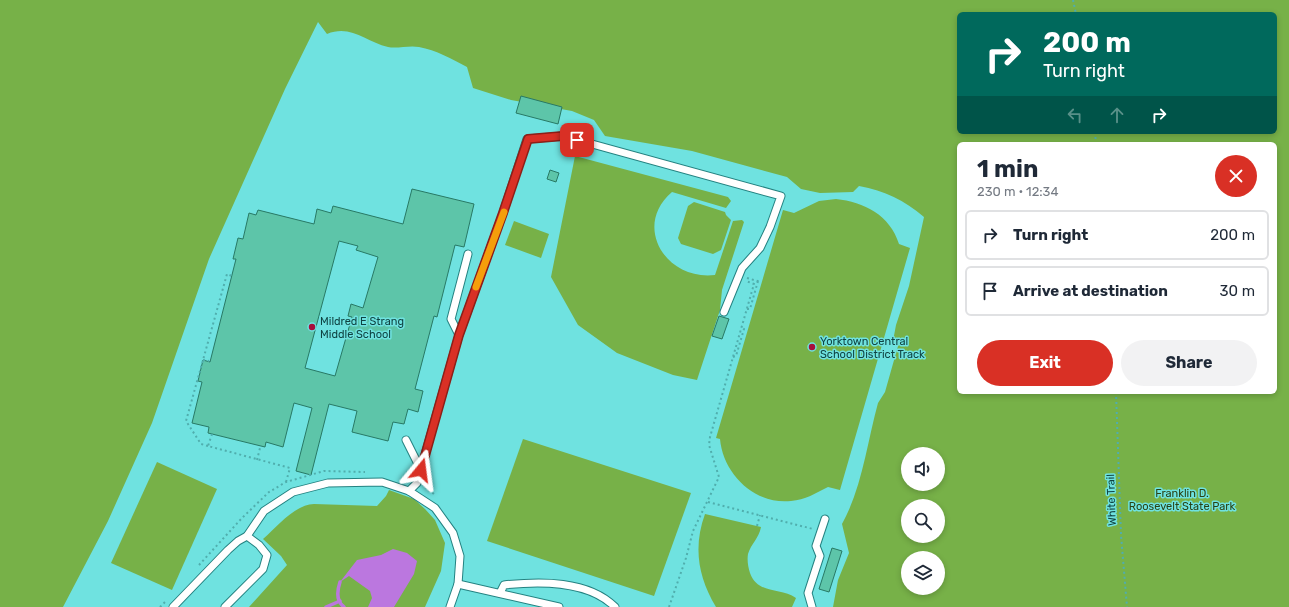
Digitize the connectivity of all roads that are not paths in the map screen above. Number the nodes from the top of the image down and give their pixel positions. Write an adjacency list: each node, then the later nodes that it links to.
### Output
1 (468, 254): 3 (lane)
2 (724, 312): 3 (lane)
3 (459, 335): 5 (lane)
4 (406, 440): 5 (lane)
5 (421, 470): 6 (lane)
6 (409, 491): 8 (lane); 9 (lane)
7 (825, 519): 16 (lane)
8 (247, 536): 11 (lane); 12 (lane)
9 (458, 584): 10 (lane); 13 (lane)
10 (500, 593): 14 (lane); 15 (lane)
11 (174, 607)
12 (225, 607)
13 (450, 607)
14 (559, 607)
15 (615, 607)
16 (812, 607)

